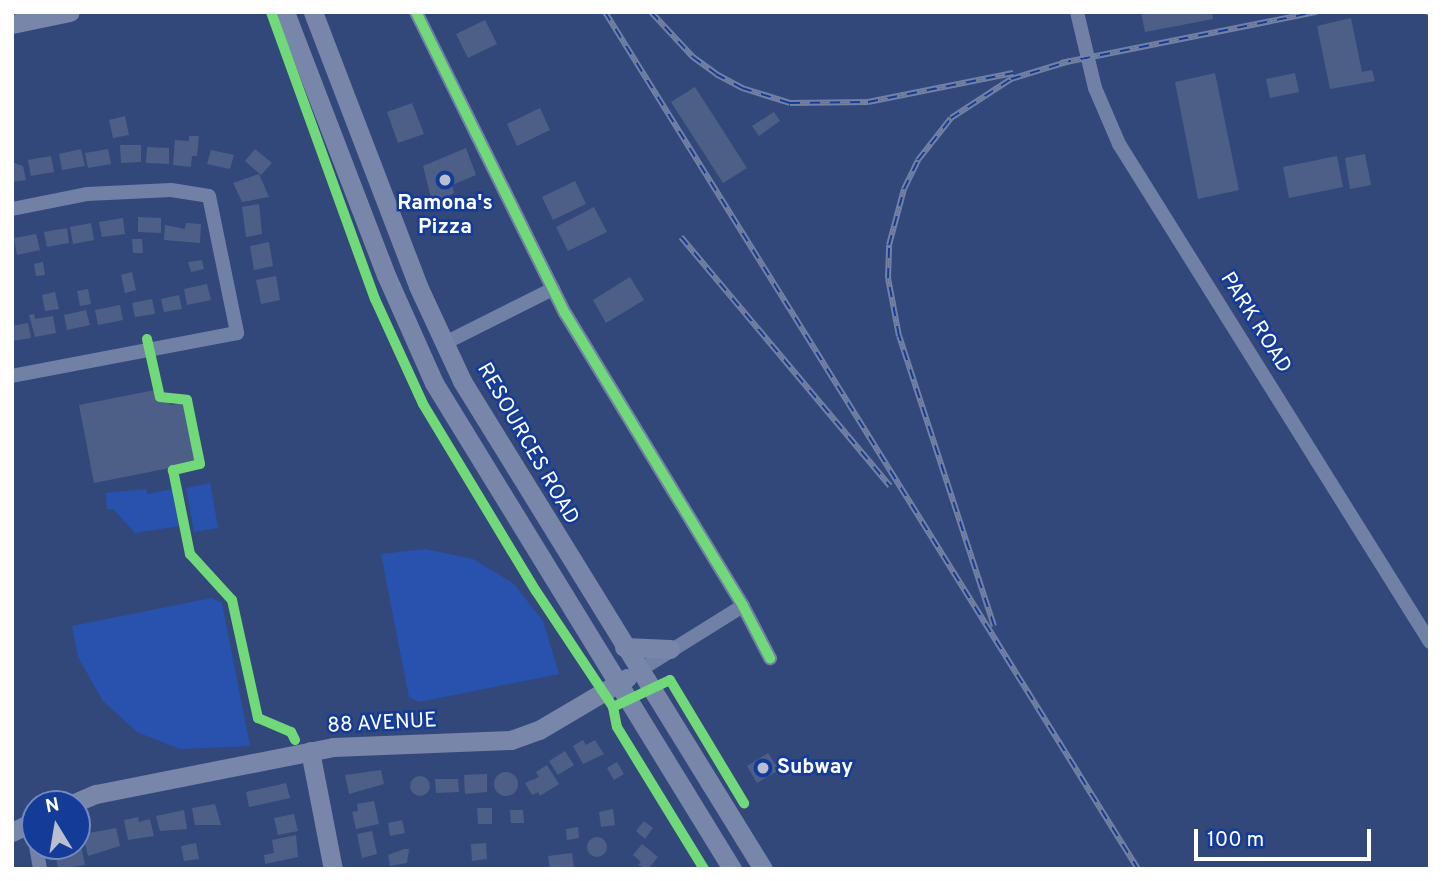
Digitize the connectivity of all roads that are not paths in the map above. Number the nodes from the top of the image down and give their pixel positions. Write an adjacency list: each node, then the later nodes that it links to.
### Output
1 (70, 12): 6 (main road)
2 (285, 12): 17 (main road)
3 (313, 12): 9 (main road, RESOURCES ROAD)
4 (416, 12): 8 (street)
5 (1077, 12): 12 (street, PARK ROAD)
6 (12, 23)
7 (12, 209): 10 (street)
8 (553, 289): 9 (street); 11 (street)
9 (445, 343): 13 (main road, RESOURCES ROAD)
10 (12, 376)
11 (743, 606): 14 (street); 15 (street)
12 (1430, 642)
13 (624, 648): 14 (main road); 16 (main road, RESOURCES ROAD)
14 (670, 649): 16 (street)
15 (770, 658)
16 (640, 670): 17 (main road, 88 AVENUE); 22 (main road, RESOURCES ROAD)
17 (616, 684): 18 (main road, 88 AVENUE); 21 (main road)
18 (310, 751): 19 (main road, 88 AVENUE); 20 (main road)
19 (91, 796)
20 (333, 869)
21 (732, 869)
22 (763, 869)

